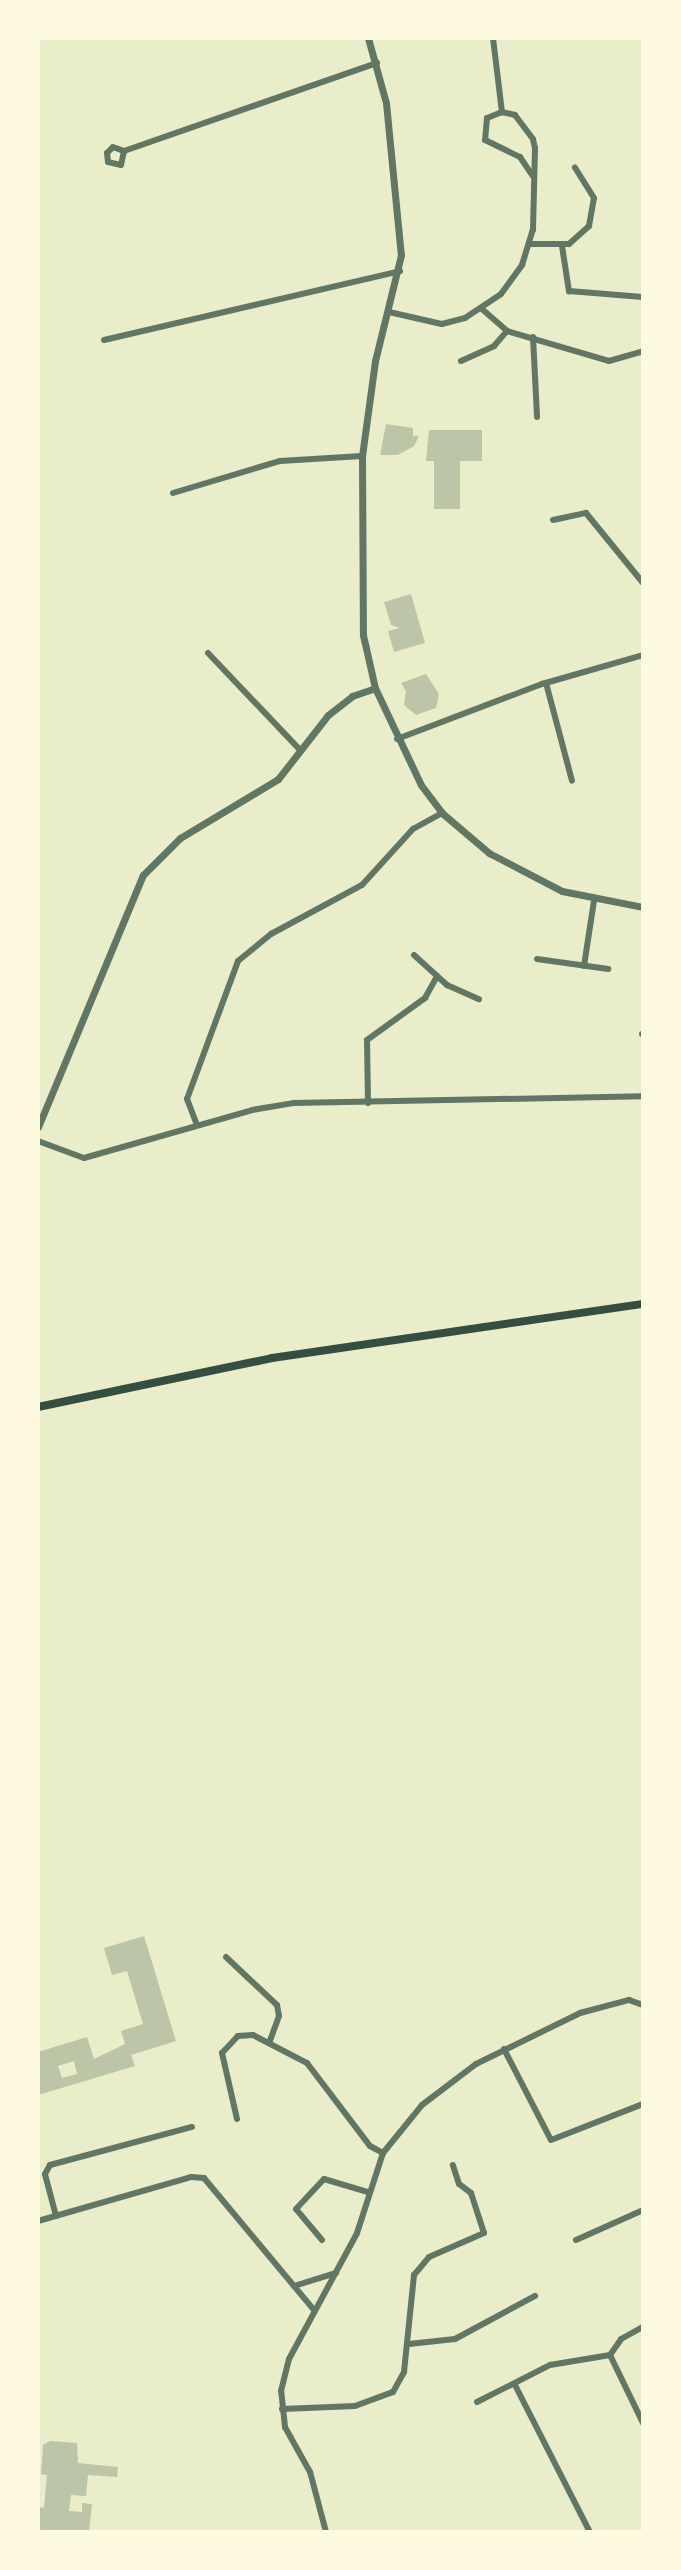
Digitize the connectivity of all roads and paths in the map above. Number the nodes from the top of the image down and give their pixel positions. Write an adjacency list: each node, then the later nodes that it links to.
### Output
1 (368, 38): 3 (street)
2 (493, 38): 4 (street)
3 (377, 63): 5 (street); 10 (street)
4 (502, 112): 7 (street); 7 (street)
5 (124, 151)
6 (575, 167): 9 (street)
7 (533, 176): 8 (street)
8 (530, 244): 9 (street); 12 (street)
9 (562, 246): 11 (street)
10 (400, 271): 13 (street); 16 (street)
11 (643, 297)
12 (482, 309): 13 (street); 14 (street)
13 (389, 312): 20 (street)
14 (507, 331): 15 (street); 18 (street)
15 (533, 337): 17 (street); 19 (street)
16 (104, 340)
17 (643, 351)
18 (461, 361)
19 (537, 417)
20 (362, 456): 21 (street); 27 (street)
21 (173, 493)
22 (553, 520): 23 (street)
23 (643, 583)
24 (208, 653): 29 (street)
25 (643, 656): 26 (street)
26 (546, 683): 28 (street); 30 (street)
27 (375, 688): 28 (street); 29 (street)
28 (396, 739): 31 (street)
29 (301, 751): 43 (street)
30 (572, 781)
31 (442, 813): 32 (street); 42 (street)
32 (594, 901): 33 (street); 36 (street)
33 (643, 907)
34 (414, 955): 38 (street)
35 (537, 959): 36 (street)
36 (584, 966): 37 (street)
37 (608, 969)
38 (437, 976): 39 (street); 41 (street)
39 (479, 999)
40 (643, 1096): 41 (street)
41 (368, 1103): 42 (street)
42 (197, 1125): 44 (street)
43 (38, 1127)
44 (38, 1141)
45 (643, 1304): 46 (main road)
46 (38, 1407)
47 (226, 1957): 49 (street)
48 (643, 2005): 50 (street)
49 (270, 2041): 52 (street); 54 (street)
50 (504, 2049): 51 (street); 54 (street)
51 (643, 2104)
52 (237, 2119)
53 (192, 2127): 58 (street)
54 (383, 2153): 56 (street)
55 (453, 2165): 67 (street)
56 (368, 2192): 60 (street); 62 (street)
57 (643, 2210): 61 (street)
58 (56, 2216): 59 (street); 63 (street)
59 (38, 2221)
60 (322, 2240)
61 (576, 2240)
62 (336, 2273): 63 (street); 65 (street)
63 (294, 2286): 65 (street)
64 (535, 2296): 67 (street)
65 (315, 2311): 71 (street)
66 (643, 2327): 68 (street)
67 (409, 2344): 71 (street)
68 (610, 2355): 69 (street); 72 (street)
69 (515, 2385): 70 (street); 74 (street)
70 (477, 2402)
71 (282, 2409): 73 (street)
72 (643, 2423)
73 (326, 2532)
74 (590, 2532)

